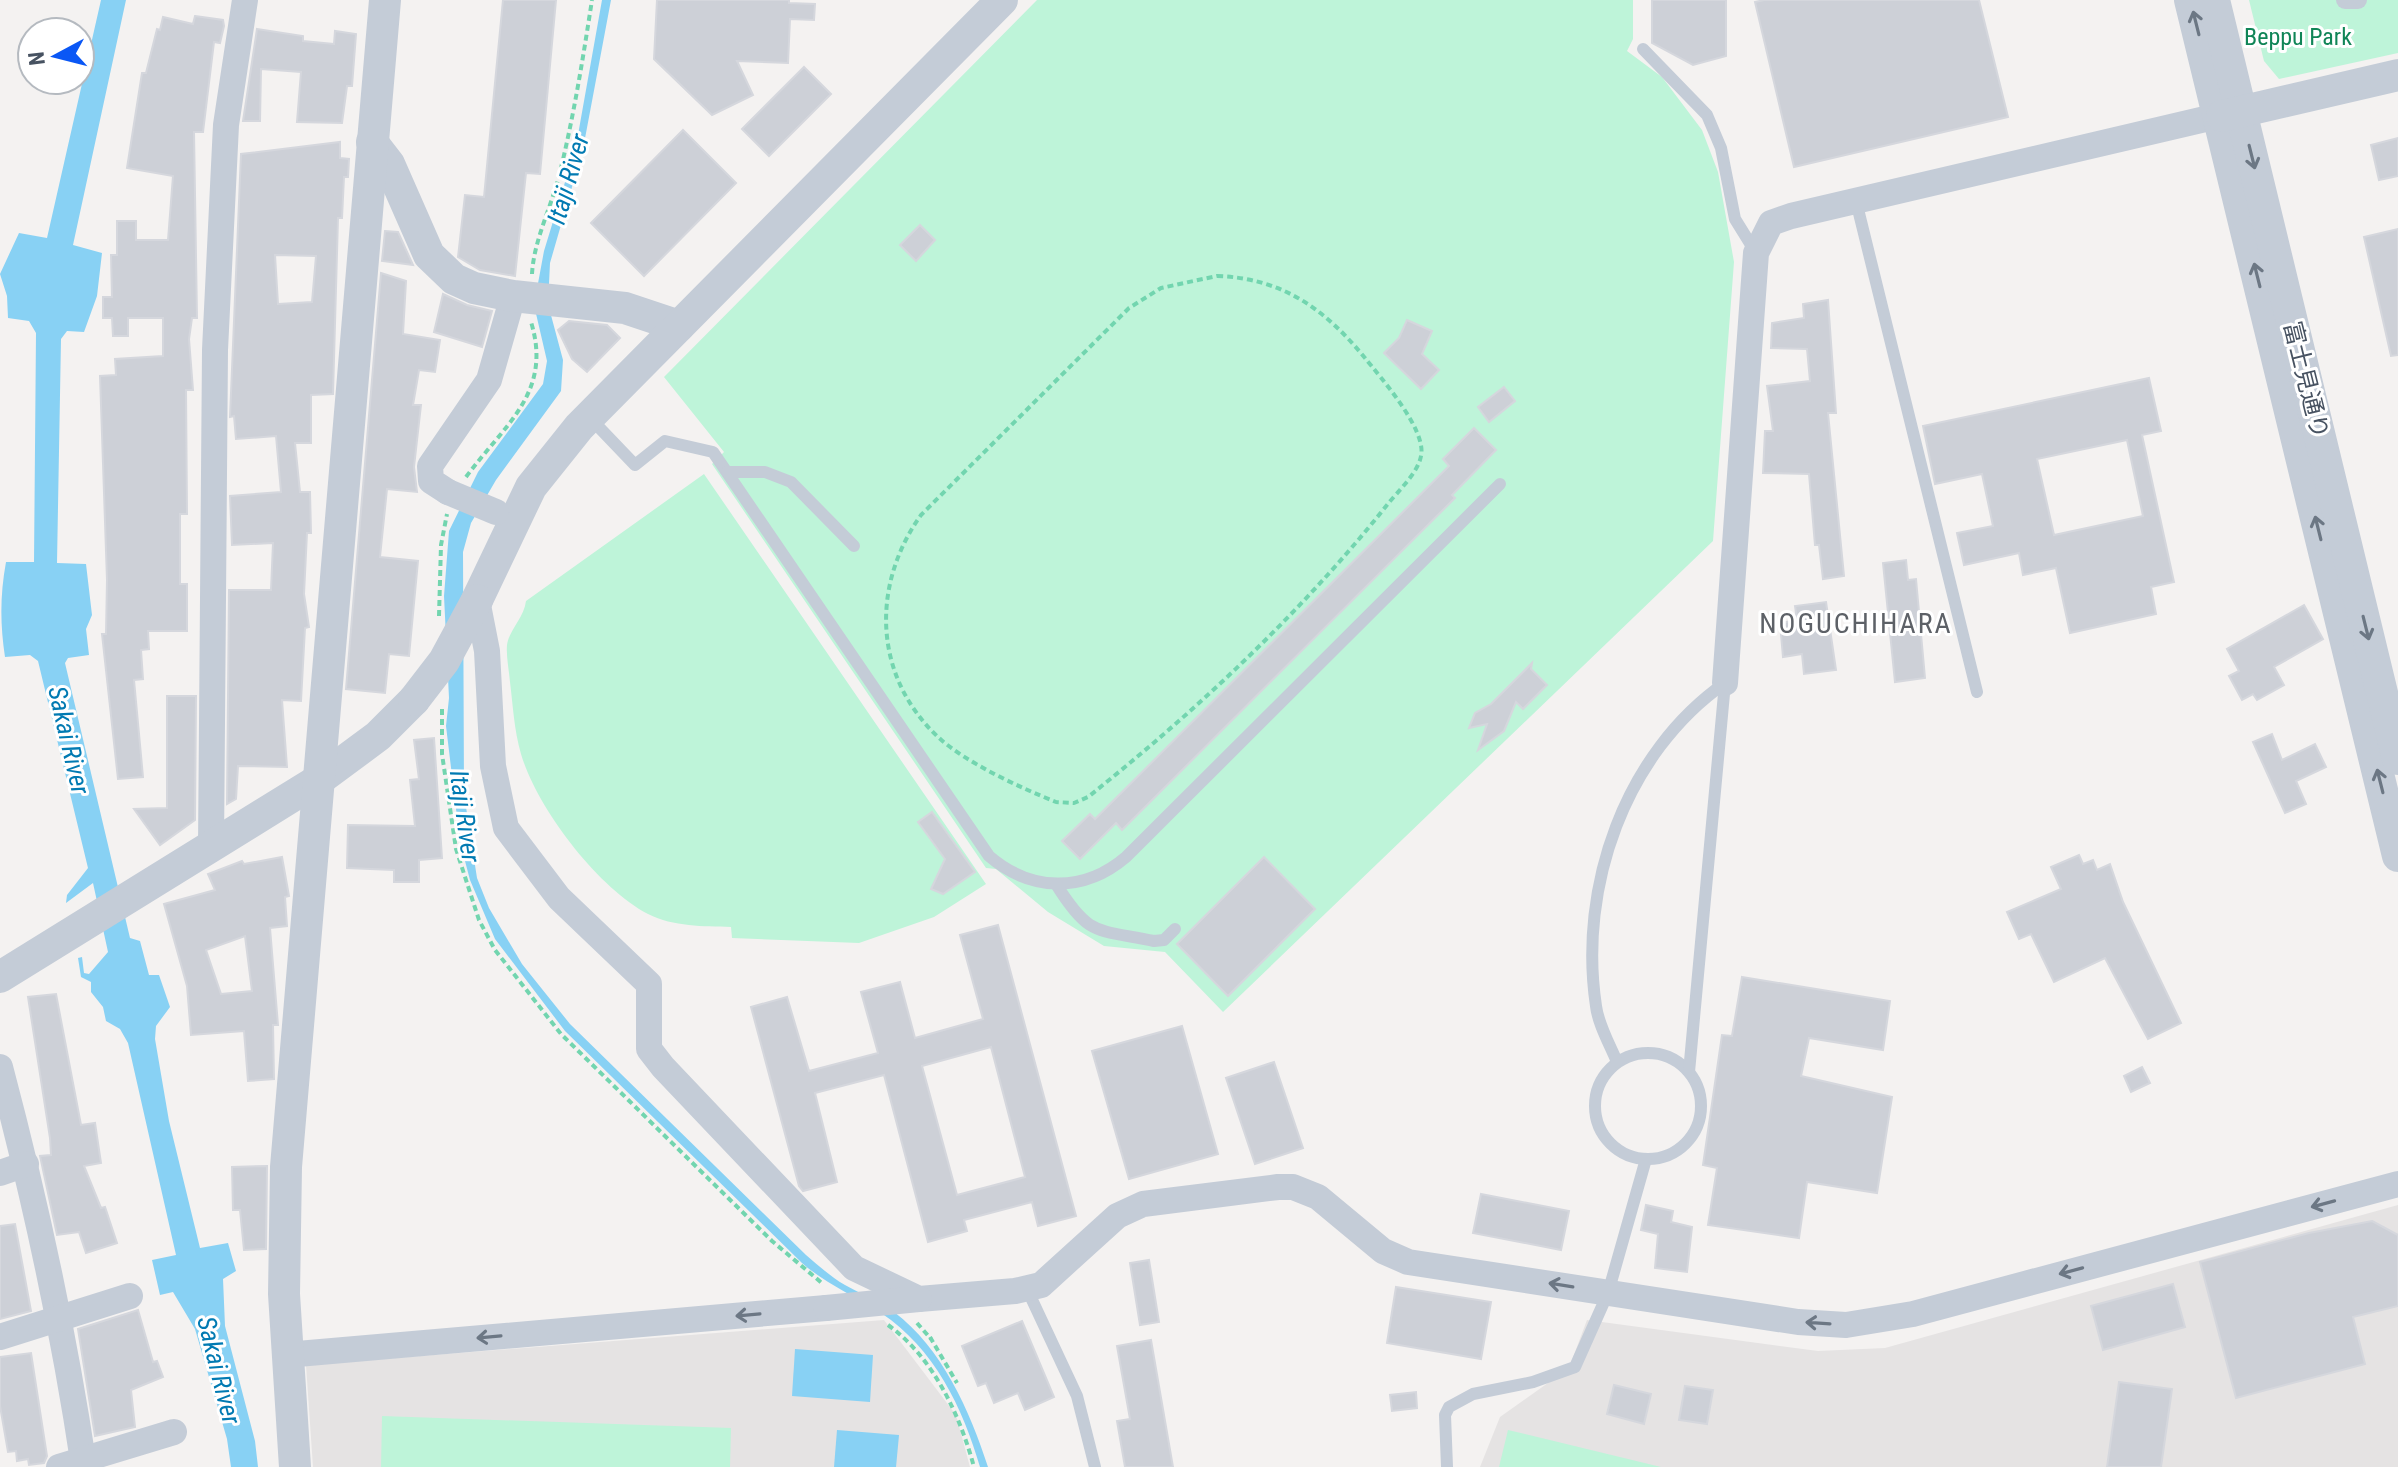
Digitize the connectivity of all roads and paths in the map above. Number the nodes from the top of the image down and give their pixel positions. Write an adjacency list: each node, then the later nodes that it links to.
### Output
1 (245, 0): 28 (street)
2 (385, 0): 12 (street)
3 (592, 0): 15 (path)
4 (1002, 0): 16 (street)
5 (2190, 0): 11 (street, one-way to 5)
6 (2214, 0): 11 (street, 富士見通り)
7 (2345, 0): 8 (street)
8 (2358, 0)
9 (1643, 49): 14 (lane)
10 (2398, 75): 11 (street)
11 (2230, 114): 13 (street); 26 (street, 富士見通り, one-way to 26); 29 (street, one-way to 11)
12 (372, 142): 15 (street); 27 (street)
13 (1856, 201): 14 (street); 25 (lane)
14 (1756, 253): 24 (street)
15 (525, 292): 16 (street); 21 (street, bridge)
16 (679, 326): 17 (street)
17 (589, 417): 19 (lane); 21 (street)
18 (1415, 429): 18 (path)
19 (727, 472): 22 (lane); 30 (lane)
20 (1500, 484): 30 (lane)
21 (505, 515): 23 (street)
22 (854, 546)
23 (477, 600): 27 (street, bridge); 43 (street)
24 (1725, 683): 33 (lane); 35 (lane)
25 (1977, 692)
26 (2398, 759)
27 (320, 779): 28 (street); 46 (street)
28 (211, 847): 32 (street)
29 (2398, 856)
30 (1056, 884): 31 (lane)
31 (1175, 929)
32 (0, 977)
33 (1617, 1062): 35 (lane); 36 (lane)
34 (0, 1067): 37 (street)
35 (1689, 1072): 36 (lane)
36 (1646, 1159): 41 (lane)
37 (26, 1164): 38 (street); 44 (street)
38 (0, 1173)
39 (2398, 1184): 41 (street, one-way to 41)
40 (1027, 1289): 41 (street, one-way to 40); 43 (street); 51 (lane)
41 (1608, 1293): 52 (lane)
42 (130, 1296): 44 (street)
43 (921, 1307): 46 (street, one-way to 46, bridge); 47 (path)
44 (58, 1317): 45 (street); 49 (street)
45 (0, 1337)
46 (286, 1355): 50 (street)
47 (957, 1383)
48 (174, 1432): 49 (street)
49 (75, 1465)
50 (295, 1467)
51 (1095, 1467)
52 (1447, 1467)

